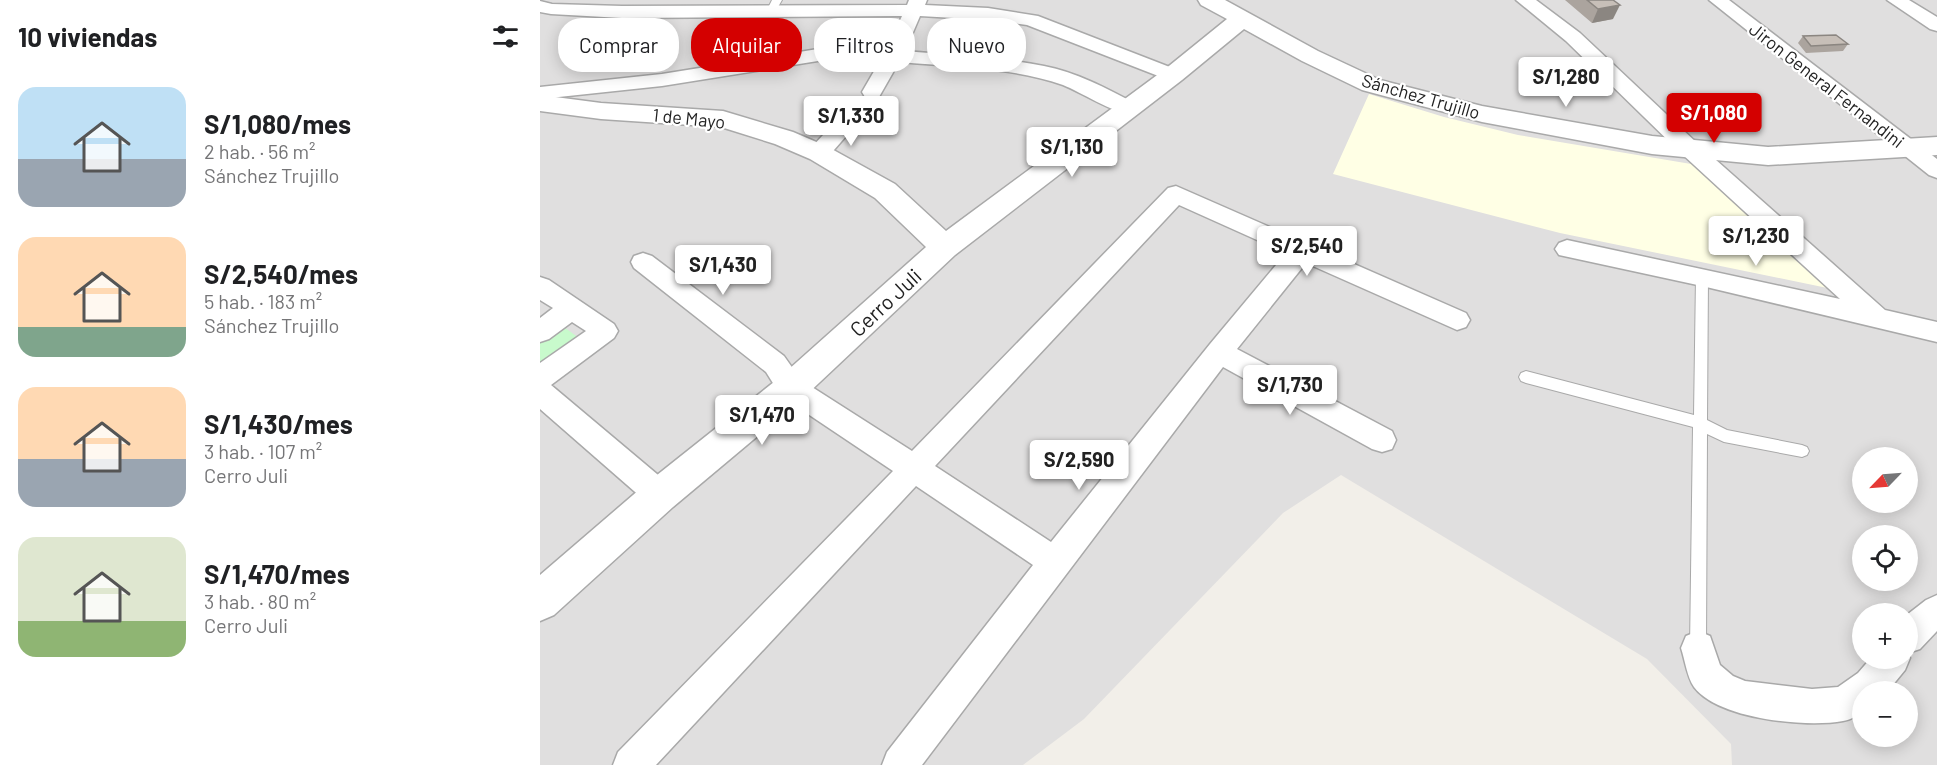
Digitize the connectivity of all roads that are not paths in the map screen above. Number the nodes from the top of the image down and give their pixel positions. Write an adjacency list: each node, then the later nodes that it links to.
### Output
1 (1209, 0): 9 (street, Sánchez Trujillo)
2 (1525, 0): 22 (street)
3 (1718, 0): 21 (street, Jiron General Fernandini)
4 (1896, 0): 10 (street)
5 (917, 5): 8 (street); 14 (street)
6 (540, 6): 7 (street)
7 (673, 6): 8 (street)
8 (774, 6)
9 (1242, 18): 14 (street, Cerro Juli); 22 (street, Sánchez Trujillo)
10 (1937, 25)
11 (814, 56): 16 (street)
12 (915, 58): 18 (street)
13 (884, 72): 15 (street)
14 (1173, 75): 18 (street, Cerro Juli)
15 (872, 92)
16 (540, 93)
17 (540, 103): 23 (street, 1 de Mayo)
18 (1127, 108): 25 (street, Cerro Juli)
19 (854, 114): 23 (street)
20 (1937, 146): 21 (street, Sánchez Trujillo)
21 (1910, 148): 22 (street, Sánchez Trujillo); 24 (street, Jiron General Fernandini)
22 (1690, 149): 32 (street)
23 (819, 153): 25 (street, 1 de Mayo)
24 (1937, 170)
25 (945, 247): 39 (street, Cerro Juli)
26 (1567, 249): 29 (street)
27 (1302, 251): 33 (street); 36 (street); 44 (street)
28 (644, 262): 39 (street)
29 (1702, 277): 32 (street); 41 (lane)
30 (540, 287): 31 (street)
31 (572, 308): 34 (street); 38 (street)
32 (1877, 318): 35 (street)
33 (1457, 320)
34 (540, 332)
35 (1937, 332)
36 (1220, 352): 42 (street); 46 (street)
37 (1526, 377): 41 (lane)
38 (540, 378)
39 (791, 388): 44 (street); 45 (street, Cerro Juli)
40 (540, 392): 45 (street)
41 (1699, 422): 43 (lane); 50 (lane)
42 (1382, 440)
43 (1802, 451)
44 (913, 467): 46 (street); 52 (street)
45 (660, 495): 47 (street, Cerro Juli)
46 (1054, 561): 53 (street)
47 (540, 601)
48 (1937, 610): 49 (street)
49 (1918, 626)
50 (1698, 648): 51 (street)
51 (1884, 669)
52 (631, 765)
53 (900, 765)

